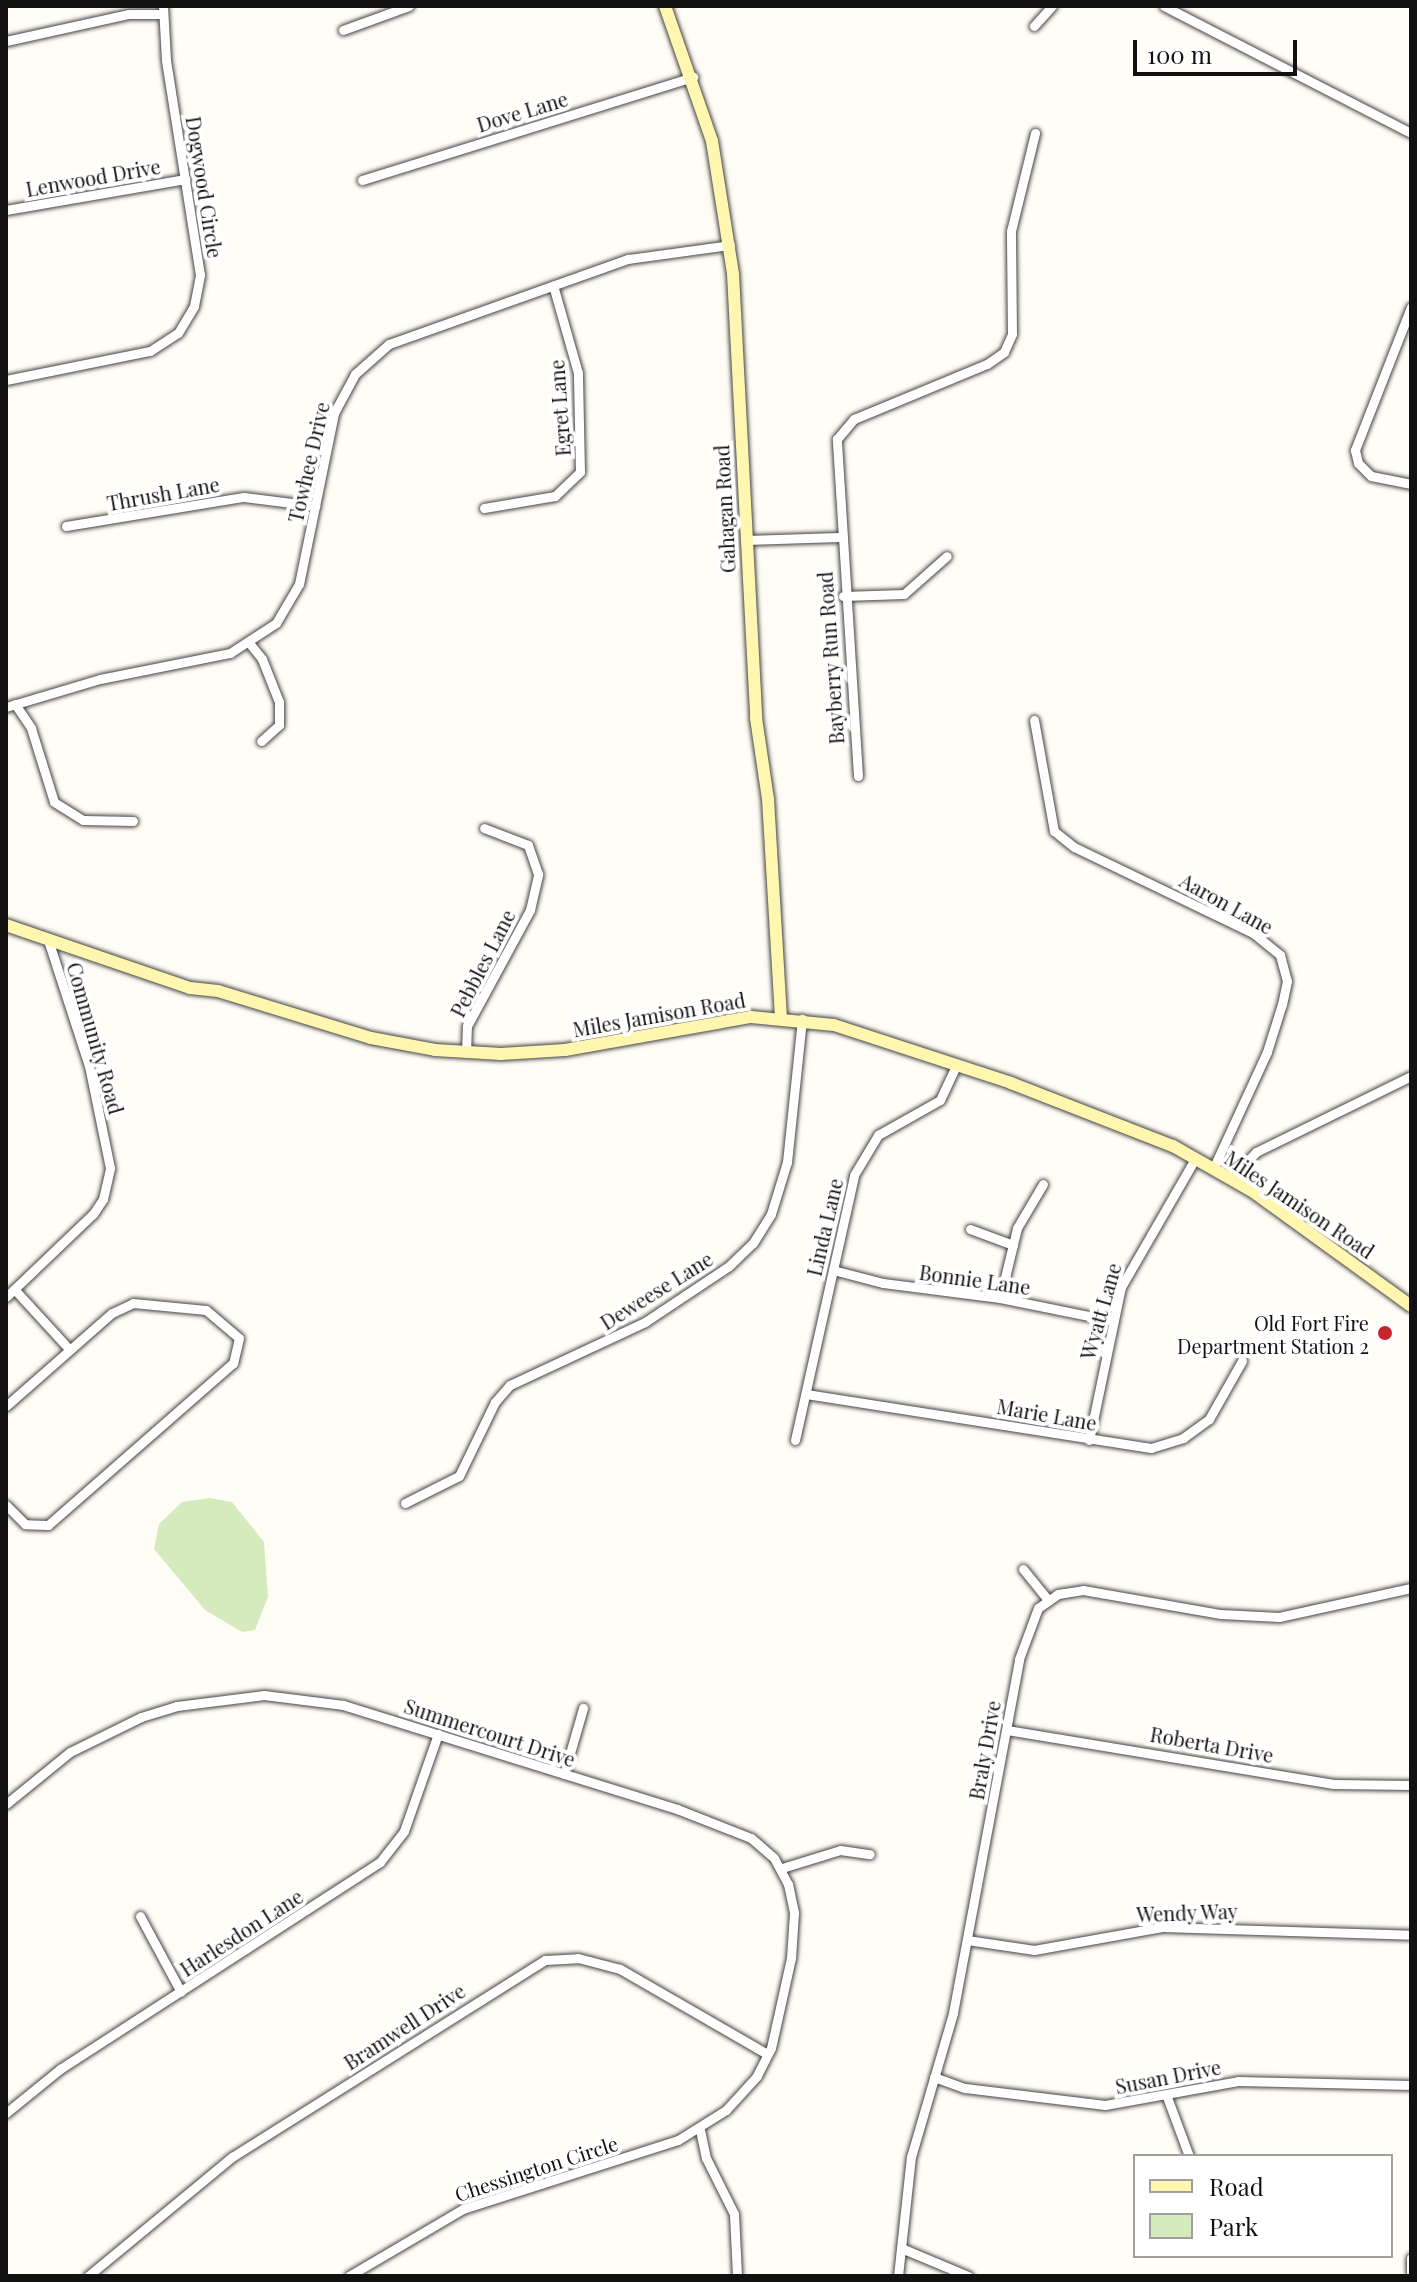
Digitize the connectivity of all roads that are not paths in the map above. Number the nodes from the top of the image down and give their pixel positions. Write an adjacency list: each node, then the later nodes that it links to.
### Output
1 (409, 6): 7 (street)
2 (665, 6): 9 (main road, Gahagan Road)
3 (1052, 6): 6 (street)
4 (1164, 6): 11 (street)
5 (163, 10): 8 (street); 12 (street, Dogwood Circle)
6 (1034, 26)
7 (343, 30)
8 (6, 41)
9 (693, 77): 13 (street, Dove Lane); 15 (main road, Gahagan Road)
10 (1035, 133): 23 (street, Bayberry Run Road)
11 (1411, 133)
12 (185, 179): 14 (street, Lenwood Drive); 18 (street, Dogwood Circle)
13 (362, 180)
14 (6, 210)
15 (730, 245): 16 (street, Towhee Drive); 24 (main road, Gahagan Road)
16 (553, 285): 20 (street, Towhee Drive); 21 (street, Egret Lane)
17 (1411, 307): 19 (street)
18 (6, 380)
19 (1411, 484)
20 (315, 506): 22 (street, Thrush Lane); 27 (street, Towhee Drive)
21 (484, 508)
22 (66, 526)
23 (839, 537): 24 (street); 26 (street, Bayberry Run Road)
24 (746, 540): 36 (main road, Gahagan Road)
25 (947, 556): 26 (street)
26 (843, 596): 31 (street, Bayberry Run Road)
27 (250, 644): 28 (street, Towhee Drive); 30 (street)
28 (10, 706): 32 (street)
29 (1034, 720): 42 (street, Aaron Lane)
30 (261, 741)
31 (858, 776)
32 (133, 821)
33 (484, 828): 38 (street, Pebbles Lane)
34 (6, 925): 35 (main road, Miles Jamison Road)
35 (48, 940): 38 (main road, Miles Jamison Road); 48 (street, Community Road)
36 (781, 1018): 37 (main road, Miles Jamison Road); 38 (main road, Miles Jamison Road)
37 (802, 1019): 39 (main road, Miles Jamison Road); 59 (street, Deweese Lane)
38 (466, 1053)
39 (956, 1065): 41 (main road, Miles Jamison Road); 47 (street, Linda Lane)
40 (1411, 1076): 43 (street)
41 (1195, 1159): 42 (main road, Miles Jamison Road); 52 (street, Wyatt Lane)
42 (1213, 1169): 43 (main road, Miles Jamison Road)
43 (1231, 1178): 51 (main road, Miles Jamison Road)
44 (1043, 1184): 46 (street)
45 (970, 1229): 46 (street)
46 (1013, 1245): 50 (street)
47 (833, 1270): 50 (street, Bonnie Lane); 55 (street, Linda Lane)
48 (15, 1290): 49 (street, Community Road); 53 (street)
49 (6, 1297)
50 (1000, 1298): 52 (street, Bonnie Lane)
51 (1411, 1306)
52 (1113, 1321): 58 (street, Wyatt Lane)
53 (69, 1349): 56 (street); 60 (street)
54 (1242, 1361): 58 (street, Marie Lane)
55 (806, 1394): 57 (street, Linda Lane); 58 (street, Marie Lane)
56 (6, 1406)
57 (795, 1440)
58 (1089, 1440)
59 (405, 1503)
60 (6, 1505)
61 (1023, 1569): 63 (street)
62 (1411, 1588): 63 (street)
63 (1048, 1600): 65 (street, Braly Drive)
64 (583, 1708): 67 (street)
65 (1007, 1730): 68 (street, Roberta Drive); 74 (street, Braly Drive)
66 (438, 1734): 67 (street, Summercourt Drive); 69 (street, Summercourt Drive); 75 (street, Harlesdon Lane)
67 (564, 1774): 71 (street, Summercourt Drive)
68 (1411, 1785)
69 (6, 1804)
70 (870, 1854): 71 (street)
71 (782, 1868): 76 (street)
72 (140, 1916): 75 (street)
73 (1411, 1935): 74 (street, Wendy Way)
74 (967, 1940): 77 (street, Braly Drive)
75 (181, 1992): 80 (street, Harlesdon Lane)
76 (767, 2054): 81 (street, Chessington Circle); 86 (street, Bramwell Drive)
77 (934, 2077): 79 (street, Susan Drive); 83 (street, Braly Drive)
78 (1411, 2085): 79 (street, Susan Drive)
79 (1167, 2097): 82 (street)
80 (6, 2113)
81 (700, 2130): 87 (street, Chessington Circle); 88 (street)
82 (1188, 2154)
83 (901, 2248): 89 (street, Braly Drive); 90 (street)
84 (1411, 2258): 85 (street)
85 (1411, 2272)
86 (88, 2276)
87 (349, 2276)
88 (737, 2276)
89 (898, 2276)
90 (968, 2276)

